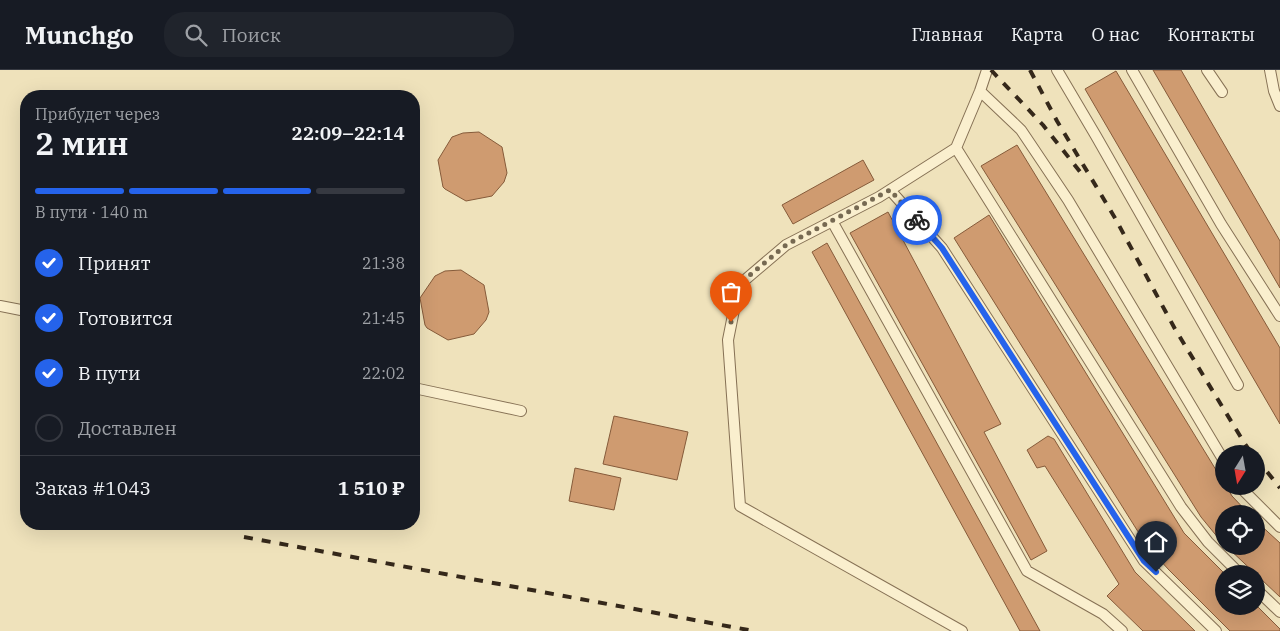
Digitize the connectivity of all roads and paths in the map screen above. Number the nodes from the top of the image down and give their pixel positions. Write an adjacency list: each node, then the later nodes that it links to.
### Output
1 (987, 70): 6 (lane)
2 (1057, 70): 15 (lane)
3 (1132, 70): 14 (lane)
4 (1207, 70): 7 (lane)
5 (1270, 70): 8 (lane)
6 (980, 90): 9 (lane); 18 (lane)
7 (1222, 92)
8 (1280, 106)
9 (956, 148): 10 (lane); 21 (lane)
10 (890, 190): 11 (lane); 26 (lane)
11 (832, 221): 24 (lane); 25 (lane)
12 (0, 306): 13 (lane)
13 (20, 310)
14 (1280, 316)
15 (1238, 385)
16 (420, 389): 17 (lane)
17 (521, 410)
18 (1215, 446)
19 (1248, 495): 20 (lane)
20 (1280, 527)
21 (1231, 565)
22 (1265, 598): 23 (lane)
23 (1280, 612)
24 (962, 631)
25 (1122, 631)
26 (1216, 631)

